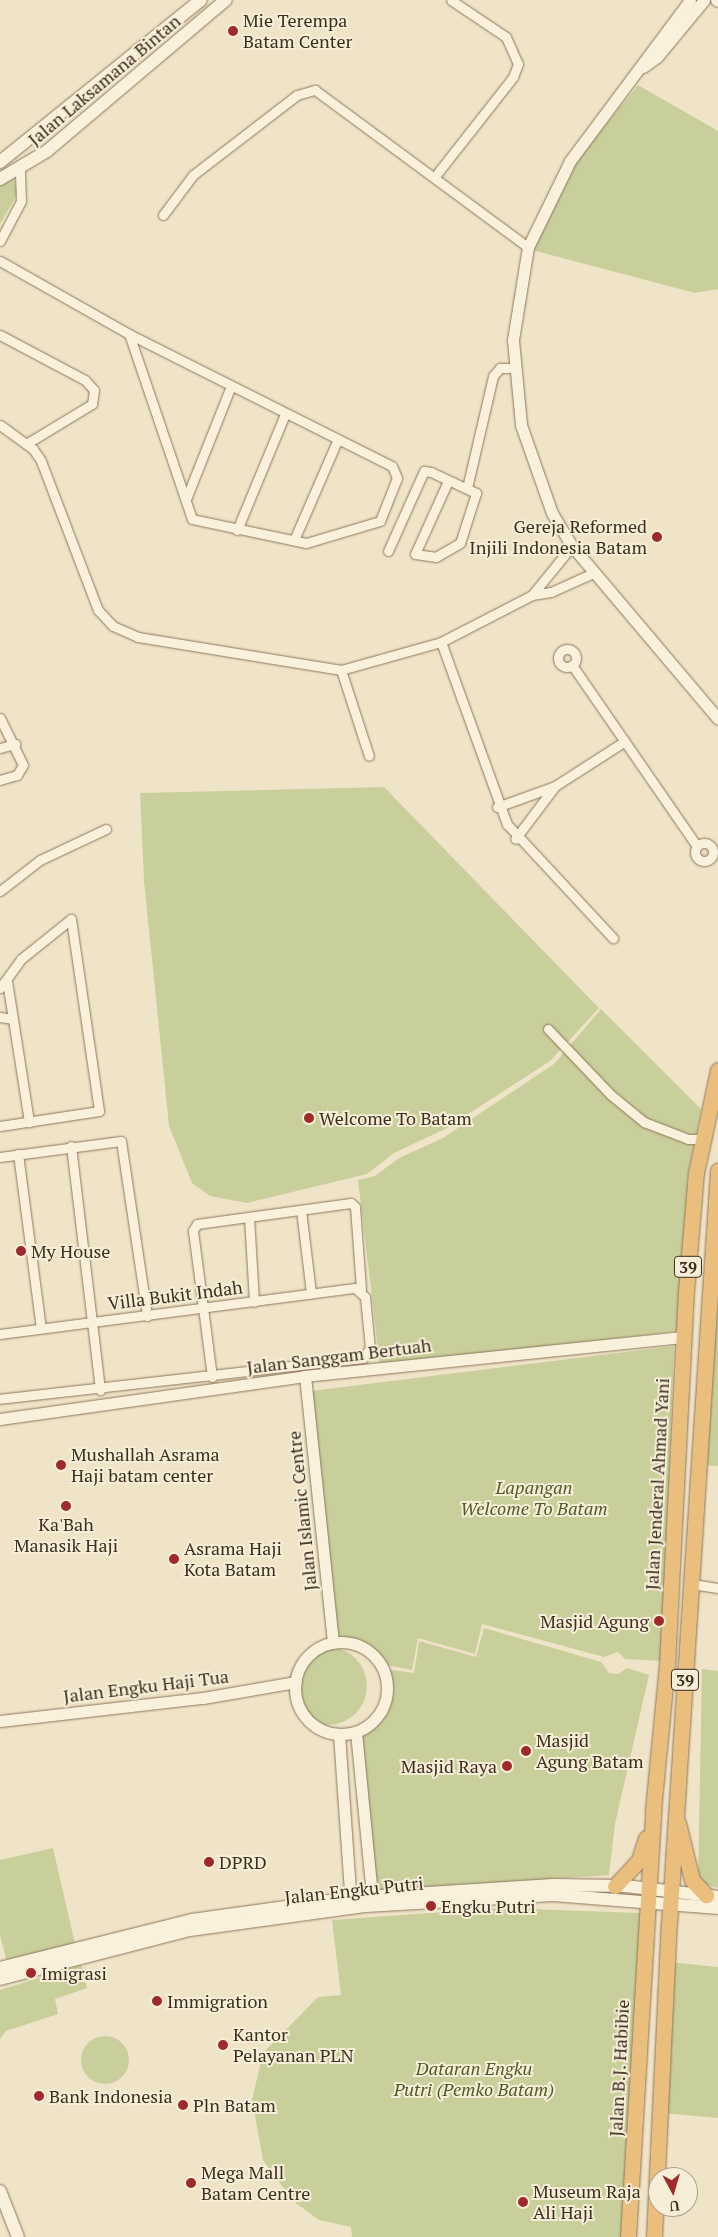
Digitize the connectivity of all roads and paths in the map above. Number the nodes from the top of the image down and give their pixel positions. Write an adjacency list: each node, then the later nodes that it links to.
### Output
1 (200, 0): 7 (main road, Jalan Laksamana Bintan)
2 (226, 0): 8 (main road, Jalan Laksamana Bintan)
3 (451, 0): 9 (street)
4 (690, 0): 6 (street)
5 (704, 0): 6 (street)
6 (642, 68): 13 (street)
7 (0, 162)
8 (20, 170): 10 (main road, Jalan Laksamana Bintan); 12 (street)
9 (436, 175): 11 (street); 13 (street)
10 (0, 179)
11 (163, 214)
12 (0, 241)
13 (528, 247): 17 (street)
14 (0, 261): 15 (street)
15 (129, 334): 18 (street); 25 (street)
16 (0, 335): 22 (street)
17 (514, 368): 24 (street); 28 (street)
18 (231, 386): 19 (street); 25 (street)
19 (285, 414): 21 (street); 26 (street)
20 (0, 425): 22 (street)
21 (337, 441): 27 (street); 27 (street)
22 (26, 444): 34 (street)
23 (448, 481): 24 (street); 24 (street); 29 (street)
24 (467, 488)
25 (186, 499): 26 (street)
26 (237, 530): 27 (street)
27 (294, 540)
28 (572, 546): 30 (street); 31 (street)
29 (388, 550)
30 (593, 573): 31 (street); 36 (street)
31 (532, 595): 32 (street)
32 (441, 642): 34 (street); 43 (street)
33 (572, 665): 37 (street)
34 (341, 670): 40 (street)
35 (0, 718): 38 (street)
36 (718, 718)
37 (625, 741): 42 (street); 46 (street)
38 (15, 744): 39 (street); 41 (street)
39 (0, 748)
40 (369, 756)
41 (0, 780)
42 (556, 786): 43 (street); 45 (street)
43 (497, 808): 45 (street)
44 (106, 829): 47 (street)
45 (516, 839): 48 (street)
46 (697, 846)
47 (0, 891)
48 (613, 938)
49 (7, 981): 50 (street); 52 (street); 55 (street)
50 (0, 988)
51 (0, 1017): 52 (street)
52 (12, 1019): 55 (street)
53 (548, 1029): 57 (street)
54 (718, 1070): 57 (highway, Jalan Jenderal Ahmad Yani / 39)
55 (29, 1122): 56 (street)
56 (0, 1126)
57 (702, 1138): 72 (highway, Jalan Jenderal Ahmad Yani / 39)
58 (71, 1146): 59 (street); 68 (street); 69 (street)
59 (18, 1154): 60 (street); 70 (street)
60 (0, 1157)
61 (718, 1171): 79 (highway, 39)
62 (301, 1210): 63 (street); 64 (street); 65 (street)
63 (249, 1217): 66 (street); 67 (street)
64 (358, 1288): 65 (street, Villa Bukit Indah); 74 (street)
65 (310, 1293): 66 (street, Villa Bukit Indah)
66 (254, 1302): 67 (street, Villa Bukit Indah)
67 (202, 1308): 68 (street, Villa Bukit Indah); 74 (street)
68 (147, 1316): 69 (street, Villa Bukit Indah)
69 (93, 1322): 70 (street, Villa Bukit Indah); 75 (street)
70 (41, 1328): 71 (street, Villa Bukit Indah)
71 (0, 1334)
72 (682, 1337): 73 (street, Jalan Sanggam Bertuah); 78 (highway, Jalan Jenderal Ahmad Yani / 39)
73 (305, 1376): 77 (street, Jalan Sanggam Bertuah); 82 (street, Jalan Islamic Centre)
74 (212, 1377): 75 (street)
75 (100, 1390): 76 (street)
76 (0, 1399)
77 (0, 1419)
78 (678, 1468): 79 (highway); 88 (highway, Jalan Jenderal Ahmad Yani / 39)
79 (698, 1469): 80 (highway, 39)
80 (692, 1584): 81 (street); 87 (highway, 39)
81 (718, 1588)
82 (333, 1643): 83 (street); 85 (street)
83 (296, 1682): 84 (street, Jalan Engku Haji Tua); 86 (street)
84 (0, 1721)
85 (356, 1732): 86 (street); 93 (street)
86 (339, 1734): 94 (street)
87 (676, 1819): 91 (highway); 92 (highway, 39)
88 (652, 1823): 89 (highway); 90 (highway, Jalan Jenderal Ahmad Yani / 39)
89 (615, 1886): 90 (main road, Jalan Engku Putri); 93 (main road, Jalan Engku Putri)
90 (648, 1895): 92 (main road, Jalan Engku Putri); 93 (main road, Jalan Engku Putri); 100 (highway, Jalan B.J. Habibie / 39)
91 (712, 1896): 92 (main road, Jalan Engku Putri)
92 (671, 1897): 95 (main road, Jalan Engku Putri); 101 (highway, 39)
93 (372, 1901): 94 (main road, Jalan Engku Putri)
94 (350, 1903): 96 (main road, Jalan Engku Putri); 97 (main road, Jalan Engku Putri)
95 (718, 1908)
96 (0, 1968)
97 (0, 1978)
98 (0, 2190): 99 (main road)
99 (18, 2237)
100 (628, 2237)
101 (654, 2237)

